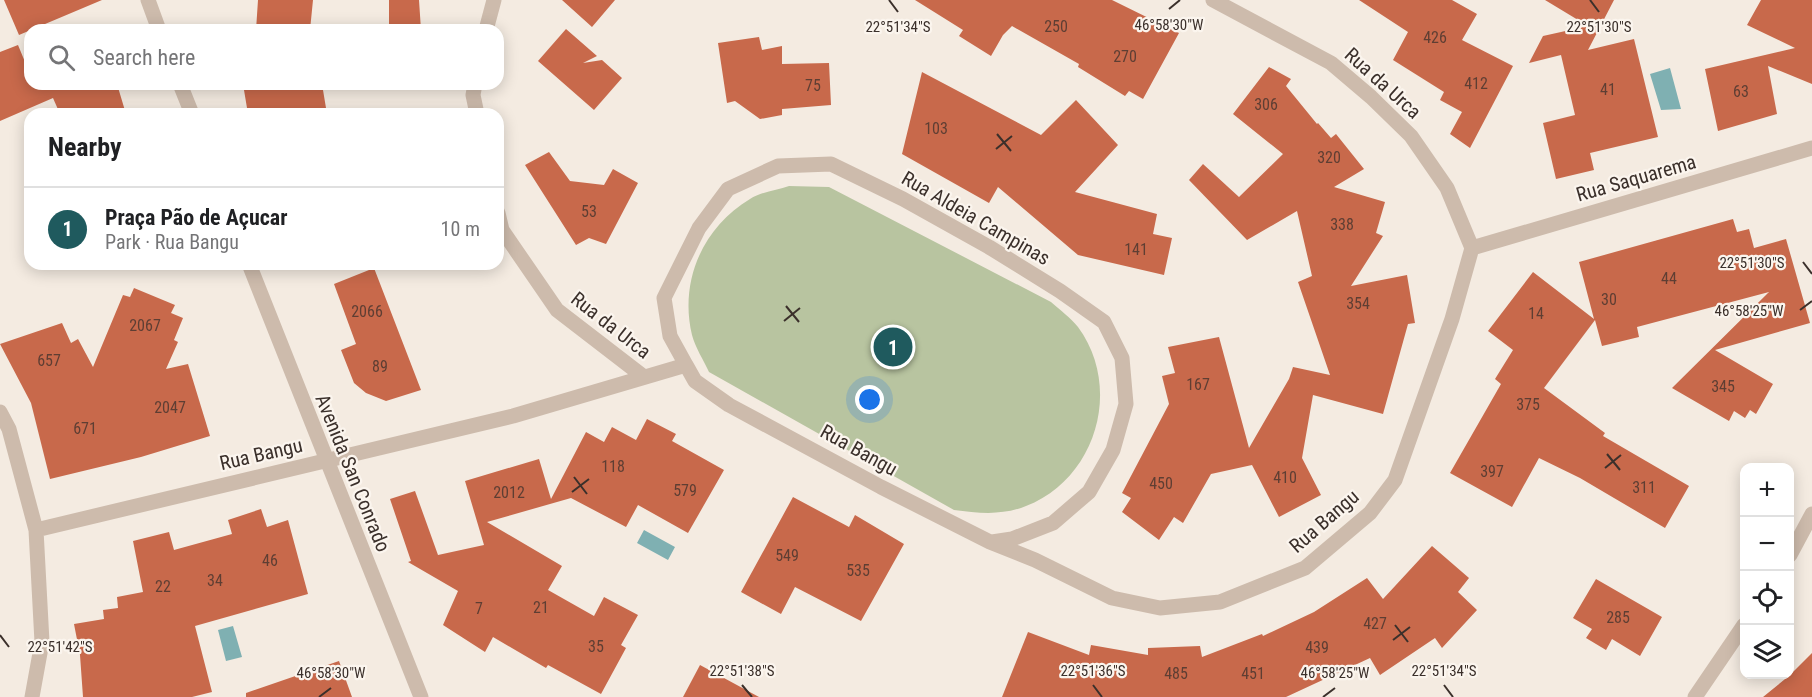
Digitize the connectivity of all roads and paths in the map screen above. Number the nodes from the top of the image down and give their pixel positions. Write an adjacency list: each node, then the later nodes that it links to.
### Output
1 (148, 0): 4 (street)
2 (494, 0): 5 (street)
3 (1213, 0): 12 (street, Rua da Urca)
4 (157, 24)
5 (488, 24)
6 (182, 90): 8 (street)
7 (474, 90): 9 (street)
8 (190, 108)
9 (476, 108)
10 (1812, 148): 12 (street, Rua Saquarema)
11 (504, 233): 15 (street, Rua da Urca)
12 (1472, 248): 20 (street, Rua Bangu)
13 (251, 270): 17 (street, Avenida San Conrado)
14 (686, 365): 15 (street, Rua Bangu); 20 (street, Rua Bangu); 20 (street, Rua Aldeia Campinas)
15 (644, 377): 17 (street, Rua Bangu)
16 (0, 412): 19 (street)
17 (325, 461): 19 (street, Rua Bangu); 24 (street, Avenida San Conrado)
18 (1812, 514): 21 (street)
19 (36, 530): 23 (street)
20 (990, 542)
21 (1794, 548)
22 (1740, 631): 25 (street)
23 (32, 697)
24 (421, 697)
25 (1695, 697)

